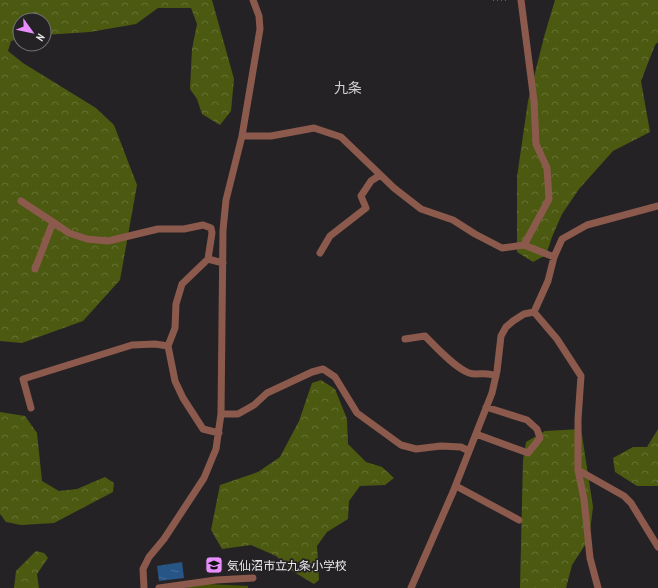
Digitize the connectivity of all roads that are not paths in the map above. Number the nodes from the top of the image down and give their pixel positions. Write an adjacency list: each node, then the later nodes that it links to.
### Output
1 (253, 0): 3 (street)
2 (520, 0): 8 (street)
3 (242, 136): 4 (street); 12 (street)
4 (380, 175): 8 (street); 9 (street)
5 (21, 201): 7 (street)
6 (658, 206): 10 (street)
7 (53, 222): 11 (street); 13 (street)
8 (524, 245): 10 (street)
9 (320, 253)
10 (554, 257): 14 (street)
11 (208, 259): 12 (street); 16 (street)
12 (223, 263): 20 (street)
13 (35, 269)
14 (534, 312): 17 (street); 24 (street)
15 (405, 339): 17 (street)
16 (168, 346): 19 (street); 21 (street)
17 (496, 376): 18 (street)
18 (486, 407): 22 (street); 22 (street)
19 (31, 408)
20 (220, 414): 21 (street); 23 (street)
21 (219, 433): 29 (street)
22 (476, 434): 23 (street)
23 (469, 451): 25 (street)
24 (578, 470): 27 (street); 32 (street)
25 (456, 486): 26 (street); 31 (street)
26 (519, 520)
27 (658, 547)
28 (252, 578): 30 (street)
29 (144, 588)
30 (159, 588)
31 (411, 588)
32 (598, 588)

